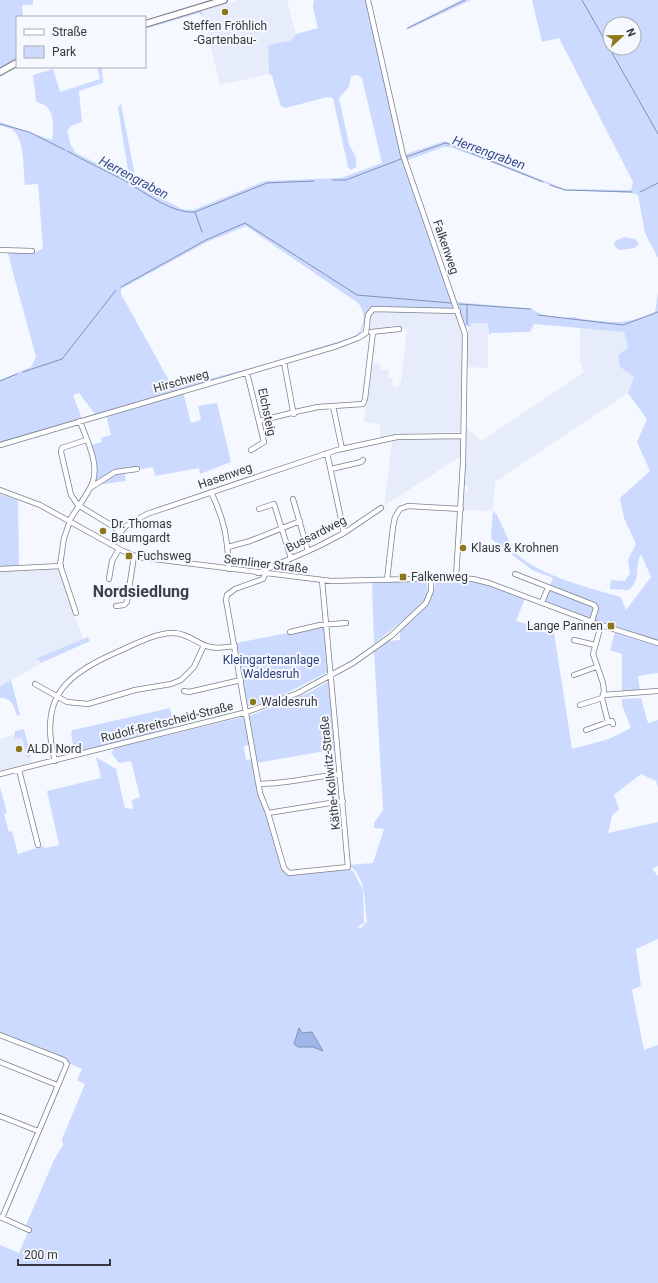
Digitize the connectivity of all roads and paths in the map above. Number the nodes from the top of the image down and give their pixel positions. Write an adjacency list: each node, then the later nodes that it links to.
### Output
1 (224, 0): 3 (main road)
2 (368, 0): 8 (street, Falkenweg)
3 (146, 24)
4 (16, 62): 5 (main road)
5 (0, 70)
6 (0, 250): 7 (street)
7 (32, 251)
8 (458, 311): 11 (street); 18 (street, Falkenweg)
9 (399, 330): 10 (street, Hirschweg)
10 (372, 332): 11 (street, Hirschweg); 14 (street)
11 (366, 333): 12 (street, Hirschweg)
12 (284, 362): 13 (street, Hirschweg); 15 (street)
13 (247, 373): 16 (street, Hirschweg); 17 (street, Elchsteig)
14 (333, 406): 15 (street); 21 (street)
15 (293, 412): 17 (street)
16 (80, 421): 19 (street); 20 (street, Hirschweg)
17 (259, 421): 22 (street, Elchsteig)
18 (463, 436): 21 (street, Hasenweg); 34 (street, Falkenweg)
19 (86, 440): 27 (street); 31 (street)
20 (0, 445)
21 (342, 449): 23 (street, Hasenweg)
22 (252, 450)
23 (327, 453): 26 (street); 29 (street, Hasenweg)
24 (363, 460): 26 (street)
25 (136, 469): 27 (street)
26 (331, 469): 39 (street)
27 (90, 488): 31 (street)
28 (0, 490): 35 (street, Semliner Straße)
29 (211, 492): 38 (street, Hasenweg); 41 (street)
30 (293, 498): 36 (street)
31 (78, 505): 35 (street); 38 (street)
32 (381, 508): 39 (street, Bussardweg)
33 (259, 509): 37 (street)
34 (461, 509): 53 (street, Falkenweg); 56 (street)
35 (70, 521): 40 (street, Semliner Straße); 46 (street)
36 (300, 521): 37 (street); 43 (street)
37 (282, 529): 41 (street); 45 (street)
38 (120, 532): 40 (street, Hasenweg)
39 (344, 533): 43 (street, Bussardweg)
40 (110, 544): 42 (street, Semliner Straße)
41 (228, 547): 48 (street)
42 (119, 549): 44 (street, Semliner Straße); 54 (street)
43 (308, 551): 45 (street, Bussardweg)
44 (134, 556): 48 (street, Semliner Straße); 59 (street)
45 (291, 558): 49 (street, Bussardweg)
46 (61, 566): 47 (street); 60 (street)
47 (0, 569)
48 (229, 569): 49 (street, Semliner Straße)
49 (258, 573): 50 (street, Semliner Straße)
50 (265, 574): 55 (street, Semliner Straße); 70 (street)
51 (515, 574): 57 (street)
52 (431, 578): 53 (street, Semliner Straße); 56 (street, Semliner Straße); 73 (street, Rudolf-Breitscheid-Straße)
53 (456, 578): 58 (street, Semliner Straße)
54 (109, 579)
55 (322, 580): 56 (street, Semliner Straße); 64 (street, Käthe-Kollwitz-Straße)
56 (387, 580)
57 (548, 588): 58 (street); 61 (street)
58 (542, 601): 61 (street, Semliner Straße)
59 (116, 606)
60 (76, 613)
61 (592, 621): 63 (street, Semliner Straße)
62 (346, 623): 64 (street)
63 (601, 624): 67 (street, Semliner Straße); 69 (street)
64 (326, 625): 65 (street); 73 (street, Käthe-Kollwitz-Straße)
65 (290, 632)
66 (574, 640): 69 (street)
67 (658, 643)
68 (204, 645): 70 (street); 78 (street); 78 (street)
69 (595, 645): 71 (street)
70 (235, 646): 74 (street)
71 (596, 667): 72 (street); 79 (street)
72 (574, 675)
73 (330, 677): 81 (street, Rudolf-Breitscheid-Straße); 88 (street, Käthe-Kollwitz-Straße)
74 (241, 680): 76 (street); 81 (street)
75 (35, 684): 78 (street)
76 (184, 691)
77 (658, 691): 79 (street)
78 (56, 697): 85 (street)
79 (602, 697): 80 (street); 82 (street)
80 (580, 705)
81 (247, 712): 85 (street, Rudolf-Breitscheid-Straße); 89 (street)
82 (608, 722): 83 (street); 84 (street)
83 (613, 724)
84 (586, 730)
85 (55, 761): 86 (street, Rudolf-Breitscheid-Straße)
86 (19, 770): 87 (street, Rudolf-Breitscheid-Straße); 92 (street)
87 (0, 774)
88 (340, 774): 89 (street); 90 (street, Käthe-Kollwitz-Straße)
89 (259, 784): 91 (street)
90 (343, 801): 91 (street); 91 (street, Käthe-Kollwitz-Straße)
91 (268, 813)
92 (38, 845)
93 (0, 1035): 95 (street)
94 (0, 1062): 95 (street)
95 (57, 1086): 97 (street)
96 (0, 1116): 97 (street)
97 (38, 1131): 98 (street)
98 (1, 1218): 99 (street)
99 (29, 1230)

